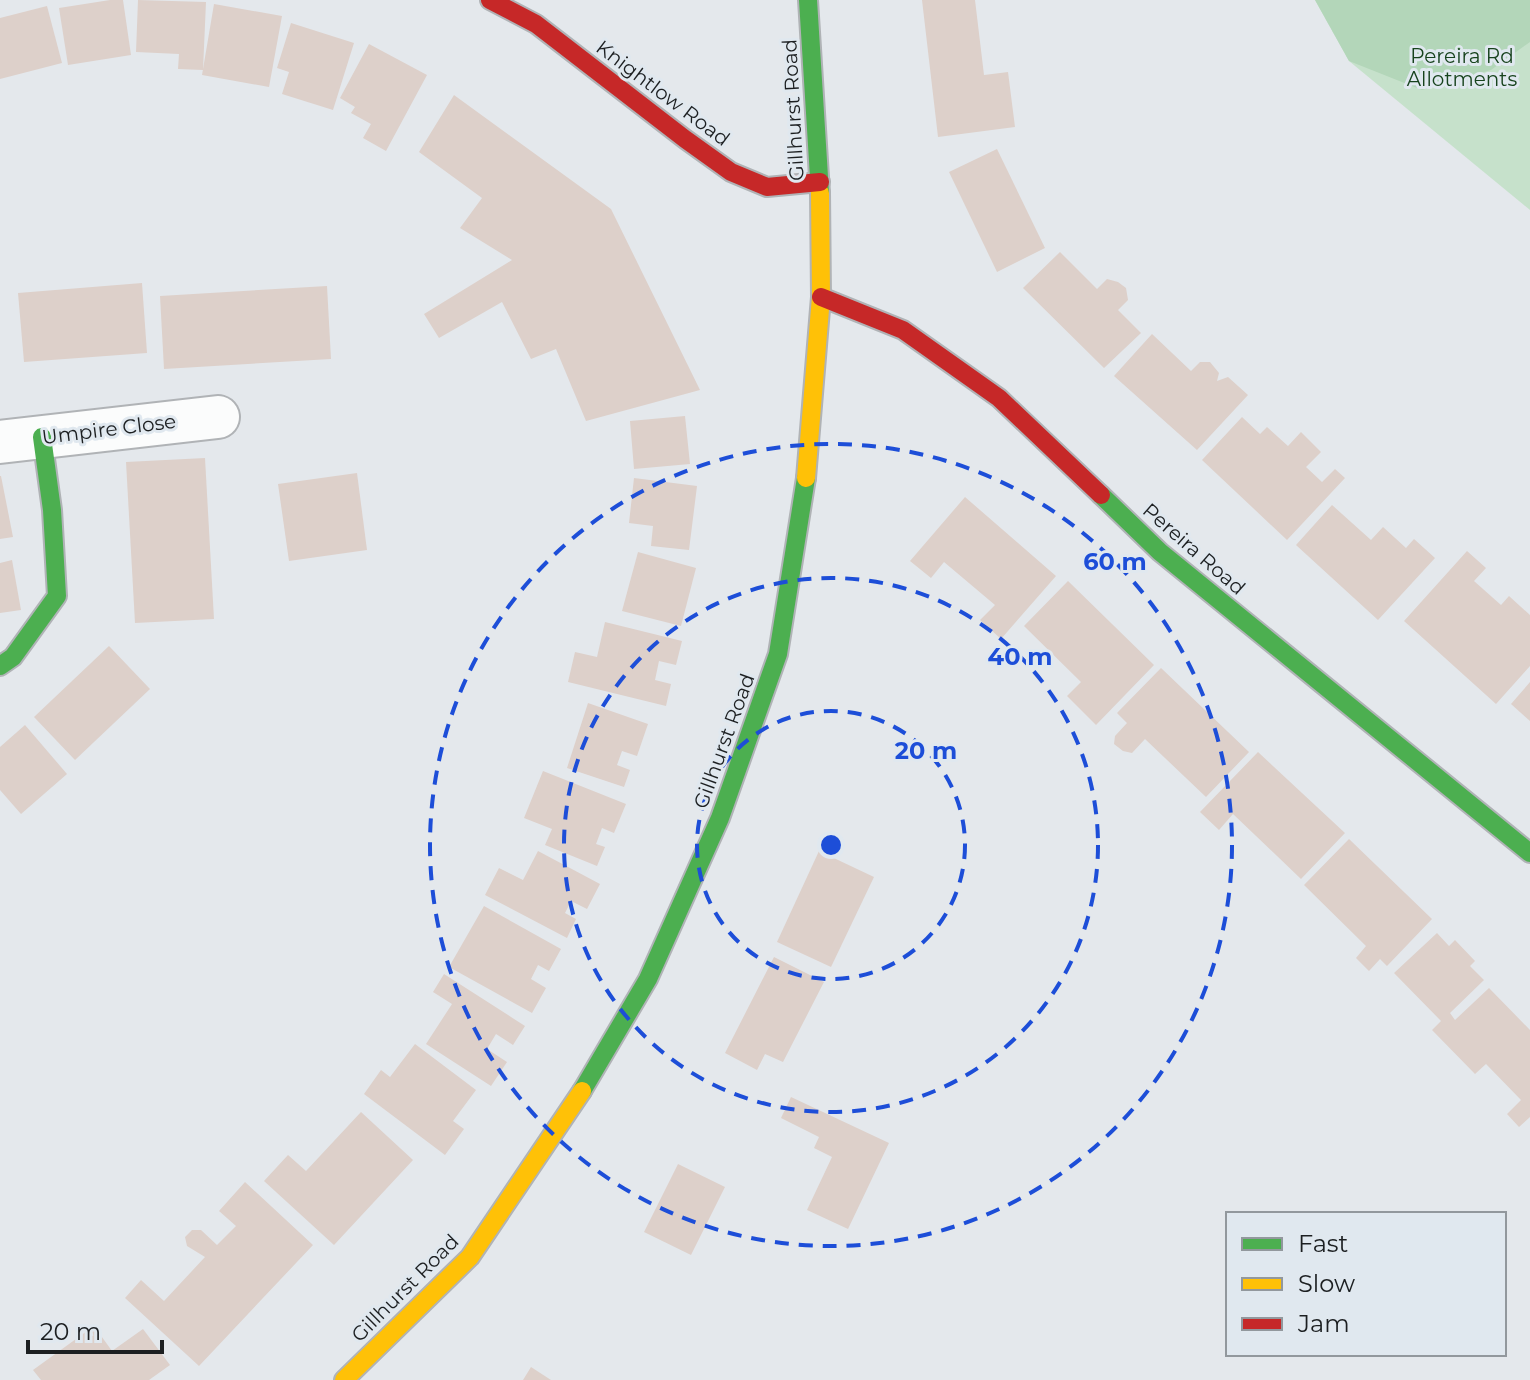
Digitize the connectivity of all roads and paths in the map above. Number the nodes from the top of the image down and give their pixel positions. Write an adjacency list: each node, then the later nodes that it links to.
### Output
1 (490, 0): 3 (street, Knightlow Road)
2 (808, 0): 3 (street, Gillhurst Road)
3 (820, 182): 4 (street, Gillhurst Road)
4 (821, 297): 9 (street, Pereira Road); 10 (street, Gillhurst Road)
5 (218, 417): 6 (street, Umpire Close)
6 (42, 437): 7 (street, Umpire Close); 8 (street)
7 (0, 442)
8 (0, 666)
9 (1530, 853)
10 (344, 1380)

